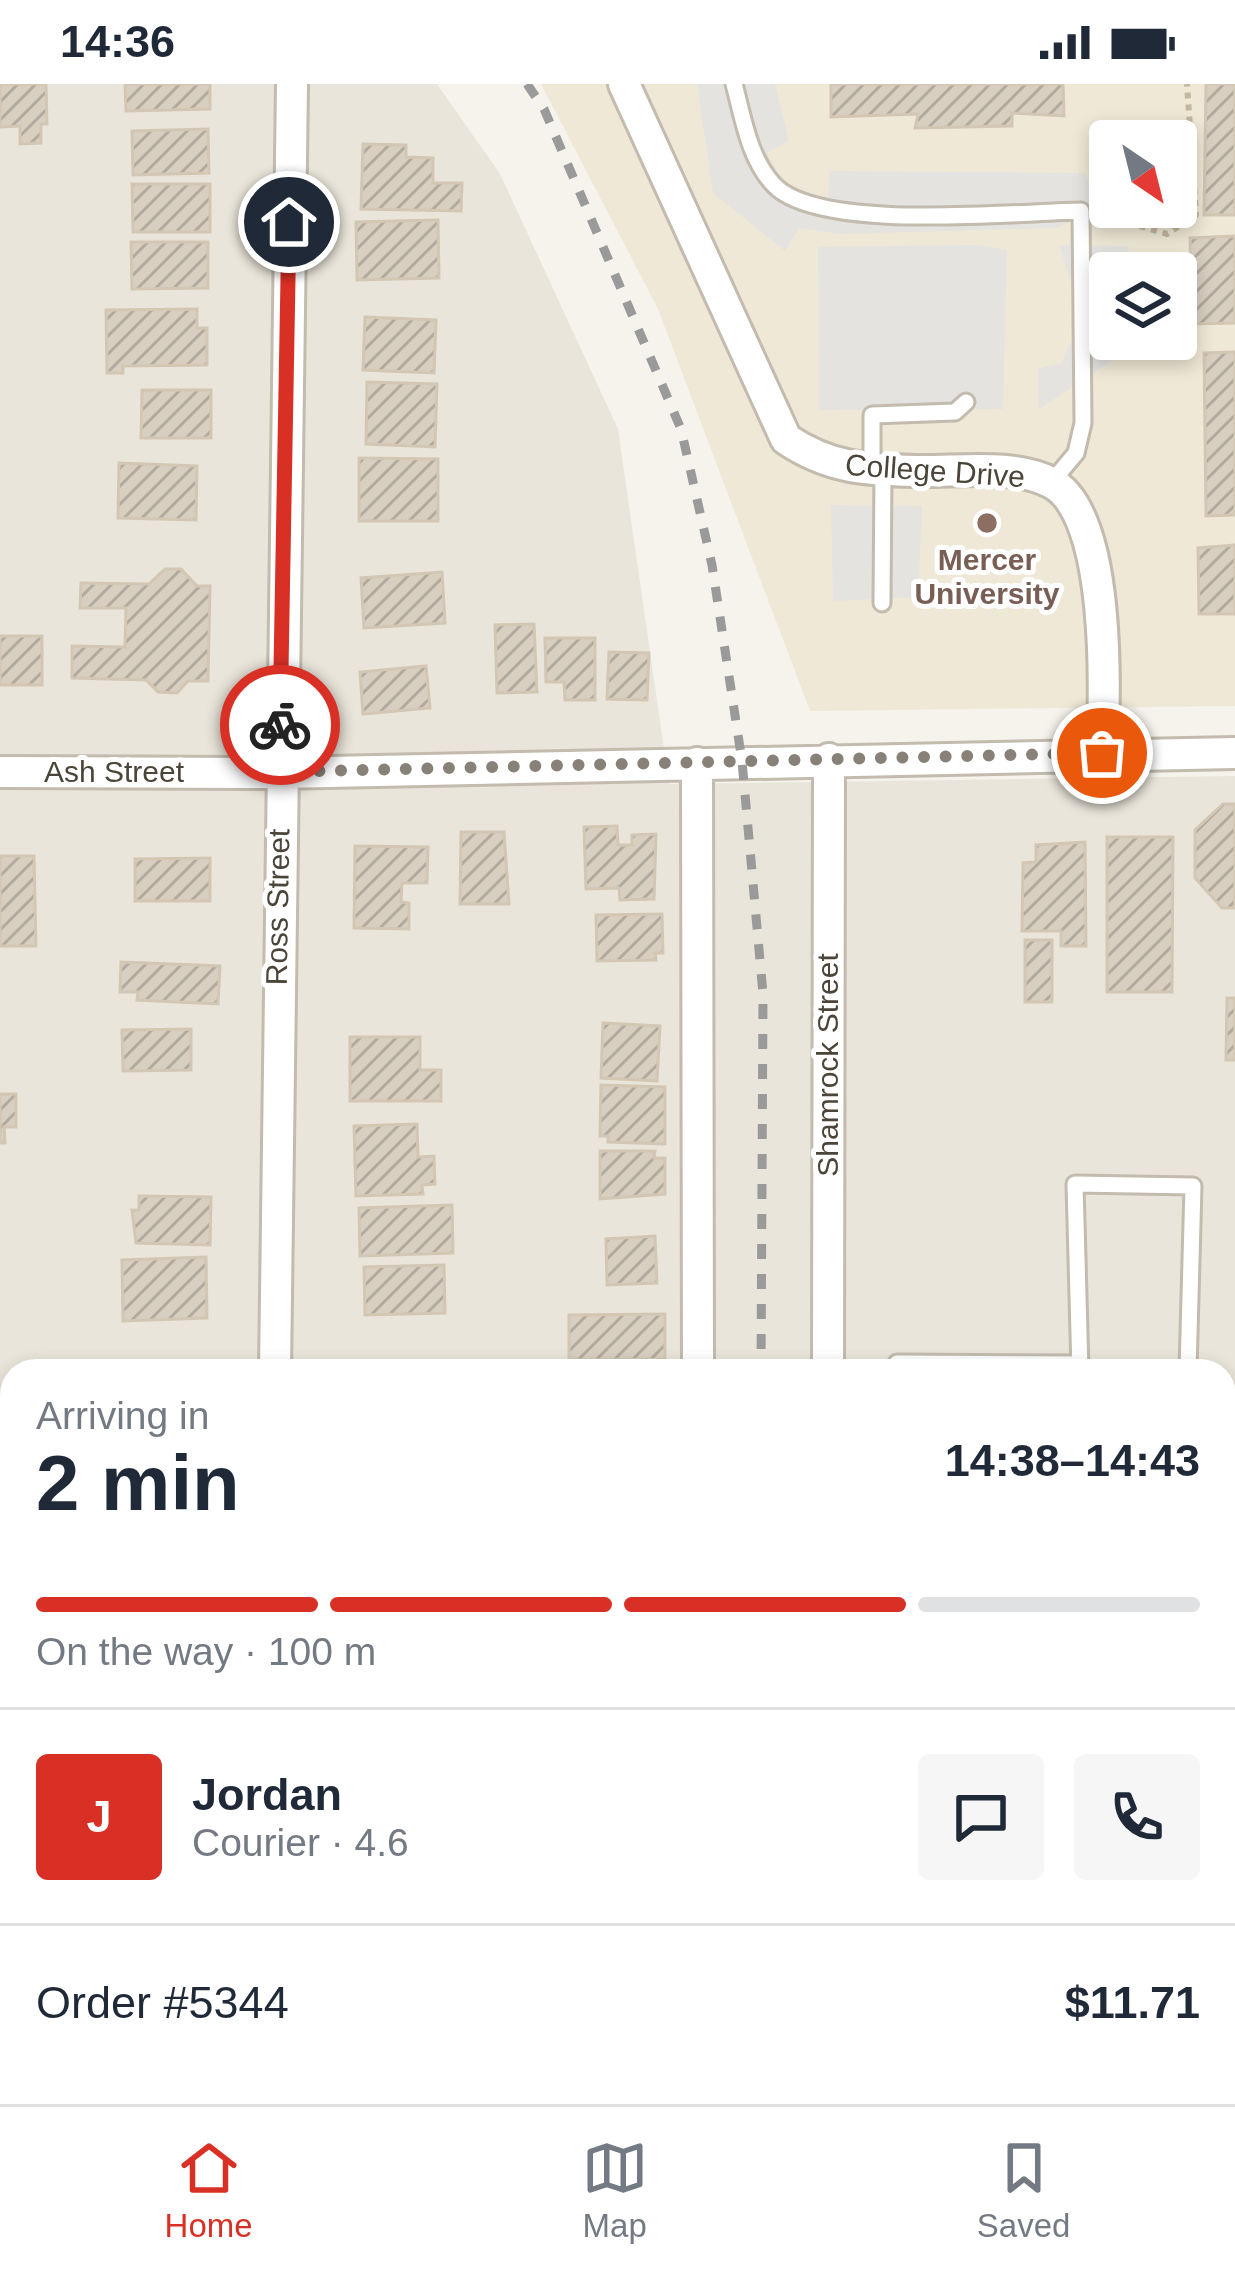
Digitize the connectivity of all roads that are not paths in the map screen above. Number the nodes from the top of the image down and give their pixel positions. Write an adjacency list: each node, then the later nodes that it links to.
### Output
1 (292, 84): 13 (street, Ross Street)
2 (624, 84): 5 (street, College Drive)
3 (734, 84): 6 (lane)
4 (966, 402): 5 (lane)
5 (877, 470): 6 (street, College Drive); 7 (lane)
6 (1051, 483): 8 (street, College Drive)
7 (882, 603)
8 (1102, 753): 9 (street, Ash Street); 10 (street, Ash Street)
9 (1235, 753)
10 (829, 759): 11 (street, Ash Street); 16 (street, Shamrock Street)
11 (697, 763): 13 (street, Ash Street); 15 (street)
12 (0, 772): 13 (street, Ash Street)
13 (280, 772): 14 (street, Ross Street)
14 (274, 1359)
15 (698, 1359)
16 (828, 1359)
17 (1080, 1359): 18 (lane)
18 (1188, 1359)

